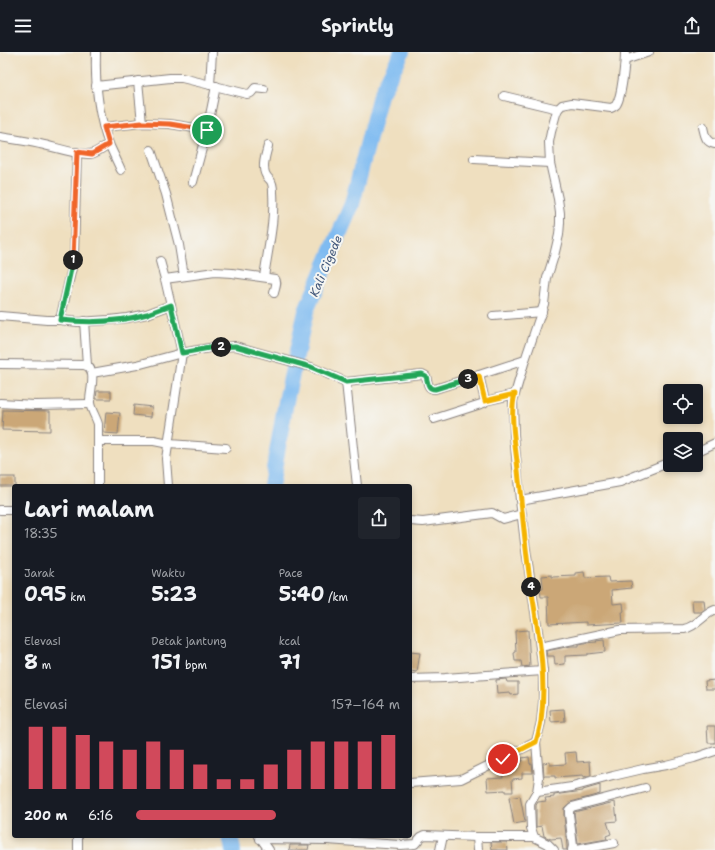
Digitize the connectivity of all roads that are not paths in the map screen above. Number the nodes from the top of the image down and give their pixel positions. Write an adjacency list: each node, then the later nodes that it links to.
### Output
1 (96, 52): 7 (street)
2 (212, 52): 6 (street)
3 (649, 52): 4 (street)
4 (625, 56): 10 (street)
5 (138, 81): 6 (street); 7 (street); 11 (street)
6 (213, 85): 8 (street); 14 (street)
7 (96, 86): 13 (street)
8 (264, 89)
9 (504, 96): 10 (street)
10 (558, 109): 22 (street)
11 (142, 123): 13 (street); 14 (street)
12 (703, 126): 17 (street)
13 (104, 127): 16 (street)
14 (207, 130): 24 (street)
15 (0, 137): 20 (street)
16 (109, 144): 20 (street); 23 (street)
17 (715, 144)
18 (268, 146): 27 (street)
19 (151, 150): 26 (street)
20 (77, 152): 34 (street)
21 (474, 159): 22 (street)
22 (550, 163): 31 (street)
23 (121, 170)
24 (193, 182)
25 (160, 261): 28 (street)
26 (184, 276): 27 (street); 28 (street)
27 (264, 277): 29 (street)
28 (165, 279): 30 (street)
29 (274, 293)
30 (171, 305): 35 (street); 36 (street)
31 (542, 312): 33 (street); 37 (street)
32 (0, 316): 34 (street)
33 (493, 316)
34 (60, 320): 35 (street)
35 (84, 321): 39 (street)
36 (182, 353): 40 (street); 42 (street); 49 (street)
37 (525, 360): 41 (street); 43 (street)
38 (0, 364): 39 (street)
39 (87, 366): 40 (street)
40 (92, 373): 46 (street)
41 (479, 376): 42 (street); 44 (street)
42 (346, 382): 56 (street)
43 (515, 394): 44 (street); 57 (street)
44 (485, 401): 47 (street)
45 (0, 403): 46 (street)
46 (90, 404): 48 (street)
47 (434, 419)
48 (98, 441): 49 (street); 54 (street)
49 (169, 444): 51 (street); 55 (street)
50 (715, 444): 52 (street)
51 (226, 448)
52 (703, 449)
53 (663, 465): 57 (street)
54 (98, 484)
55 (168, 484)
56 (357, 484)
57 (520, 500): 60 (street)
58 (0, 510): 59 (street)
59 (12, 510)
60 (522, 514): 61 (street); 63 (street)
61 (412, 521)
62 (715, 610): 63 (street)
63 (540, 647): 64 (street)
64 (542, 671): 65 (street); 66 (street)
65 (412, 679)
66 (536, 742): 68 (street); 70 (street)
67 (715, 751): 70 (street)
68 (412, 783)
69 (645, 788): 84 (street)
70 (537, 792): 73 (street)
71 (443, 836): 72 (street); 77 (street); 81 (street)
72 (477, 837): 73 (street); 82 (street)
73 (534, 837): 83 (street)
74 (78, 838): 79 (street)
75 (260, 838): 77 (street); 80 (street)
76 (398, 838): 77 (street)
77 (394, 844)
78 (614, 844): 85 (street)
79 (78, 850)
80 (269, 850)
81 (440, 850)
82 (478, 850)
83 (554, 850)
84 (572, 850)
85 (576, 850)

